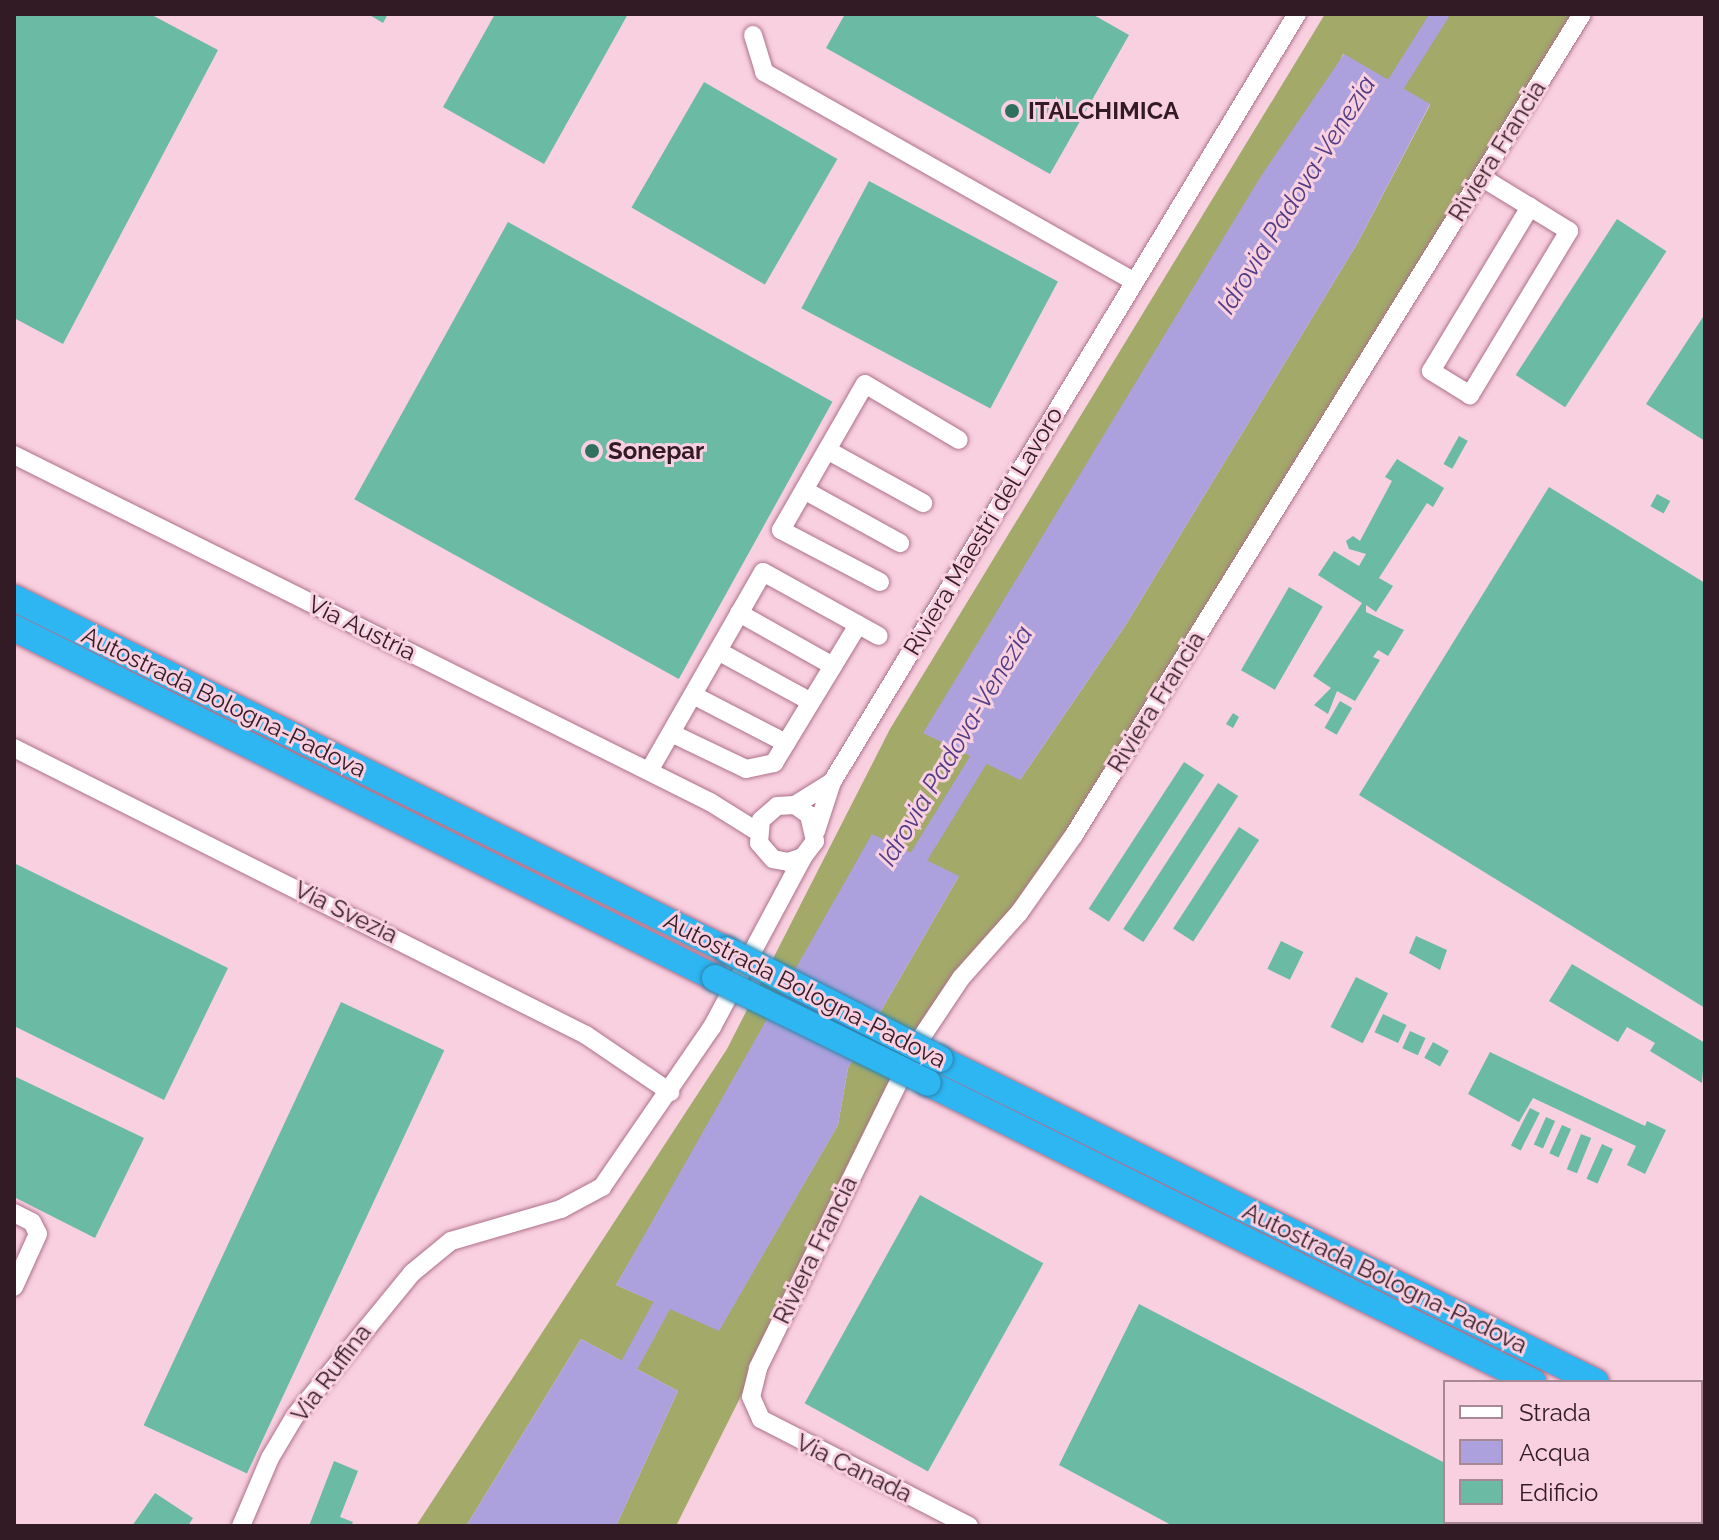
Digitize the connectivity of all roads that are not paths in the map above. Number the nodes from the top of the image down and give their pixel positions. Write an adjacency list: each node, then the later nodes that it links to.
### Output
1 (1297, 14): 6 (street, Riviera Maestri del Lavoro)
2 (1582, 14): 4 (street, Riviera Francia)
3 (753, 35): 6 (street)
4 (1481, 177): 5 (street); 42 (street, Riviera Francia)
5 (1530, 207): 5 (street)
6 (1134, 281): 27 (street, Riviera Maestri del Lavoro)
7 (959, 440): 8 (street)
8 (827, 450): 10 (street); 11 (street)
9 (14, 455): 26 (street, Via Austria)
10 (804, 490): 12 (street); 13 (street)
11 (923, 503)
12 (900, 543)
13 (880, 582)
14 (14, 598): 41 (highway, Autostrada Bologna-Padova, bridge)
15 (739, 613): 16 (street); 19 (street); 20 (street)
16 (858, 625): 18 (street); 20 (street)
17 (14, 628): 40 (highway, Autostrada Bologna-Padova, bridge)
18 (879, 636)
19 (718, 651): 21 (street); 22 (street)
20 (833, 666): 22 (street)
21 (693, 695): 23 (street); 24 (street)
22 (811, 702): 24 (street)
23 (671, 733): 24 (street); 26 (street)
24 (786, 743)
25 (14, 748): 36 (street, Via Svezia)
26 (649, 771): 28 (street, Via Austria)
27 (832, 782): 29 (street, Riviera Maestri del Lavoro); 31 (street, Riviera Maestri del Lavoro)
28 (710, 802): 30 (street, Via Austria); 32 (street, Via Austria)
29 (795, 805): 30 (street, Riviera Maestri del Lavoro); 31 (street)
30 (769, 811): 32 (street)
31 (816, 831): 33 (street, Riviera Maestri del Lavoro)
32 (758, 832): 34 (street, Riviera Maestri del Lavoro)
33 (803, 857): 34 (street); 35 (street, Riviera Maestri del Lavoro)
34 (773, 859): 35 (street, Riviera Maestri del Lavoro)
35 (775, 904): 36 (street, Riviera Maestri del Lavoro)
36 (670, 1092): 38 (street, Riviera Maestri del Lavoro)
37 (14, 1213): 39 (street)
38 (451, 1241): 43 (street, Via Ruffina)
39 (14, 1287)
40 (1529, 1380)
41 (1592, 1380)
42 (751, 1397): 44 (street, Via Canada)
43 (241, 1526)
44 (969, 1526)

